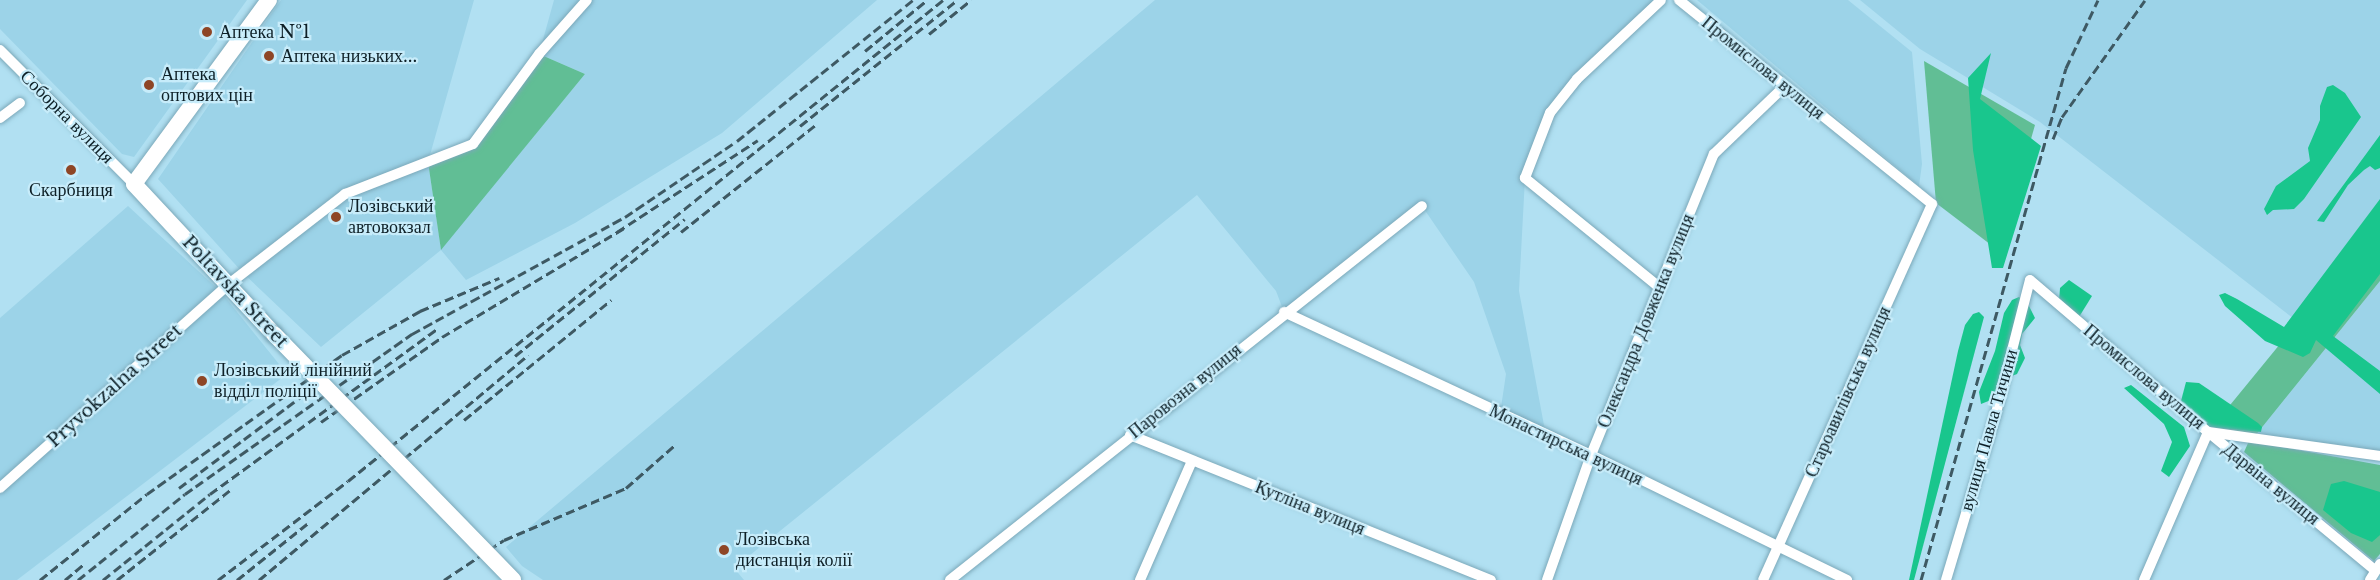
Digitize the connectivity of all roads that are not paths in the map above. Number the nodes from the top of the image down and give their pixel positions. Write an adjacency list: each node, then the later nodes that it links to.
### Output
1 (269, 0): 9 (main road)
2 (586, 0): 13 (street, Pryvokzalna Street)
3 (1661, 0): 14 (street)
4 (1679, 0): 6 (street, Промислова вулиця)
5 (0, 50): 9 (street, Соборна вулиця)
6 (1785, 86): 10 (street, Промислова вулиця); 14 (street, Олександра Довженка вулиця)
7 (20, 103): 8 (street)
8 (0, 118)
9 (134, 184): 13 (main road, Poltavska Street)
10 (1932, 204): 22 (street, Староавилівська вулиця)
11 (1422, 206): 15 (street, Паровозна вулиця)
12 (2030, 280): 16 (street, Промислова вулиця); 31 (street, вулиця Павла Тичини)
13 (229, 284): 21 (street, Pryvokzalna Street); 24 (main road, Poltavska Street, bridge)
14 (1659, 287): 18 (street, Олександра Довженка вулиця)
15 (1284, 312): 17 (street, Паровозна вулиця); 18 (street, Монастирська вулиця)
16 (2208, 432): 19 (street, Промислова вулиця); 23 (street, Дарвіна вулиця); 32 (street, Дарвіна вулиця)
17 (1130, 435): 20 (street, Кутліна вулиця); 25 (street, Паровозна вулиця)
18 (1591, 455): 22 (street, Монастирська вулиця); 28 (street, Олександра Довженка вулиця)
19 (2380, 456)
20 (1192, 461): 26 (street); 27 (street, Кутліна вулиця)
21 (0, 489)
22 (1779, 546): 29 (street, Староавилівська вулиця); 30 (street, Монастирська вулиця)
23 (2375, 571)
24 (513, 580)
25 (950, 580)
26 (1140, 580)
27 (1491, 580)
28 (1547, 580)
29 (1763, 580)
30 (1847, 580)
31 (1946, 580)
32 (2145, 580)

